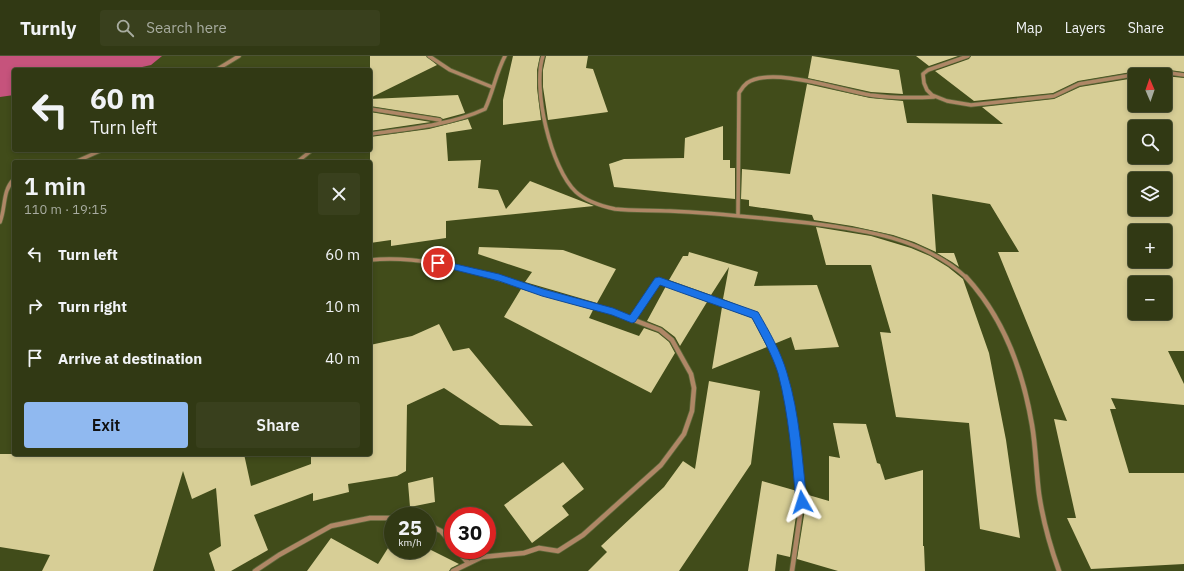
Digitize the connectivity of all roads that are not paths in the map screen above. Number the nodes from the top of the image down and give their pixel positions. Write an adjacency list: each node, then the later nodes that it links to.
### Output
1 (239, 56): 6 (street)
2 (429, 56): 8 (street)
3 (506, 56): 8 (street)
4 (543, 56): 18 (street)
5 (968, 56): 9 (street)
6 (219, 68)
7 (1184, 75): 9 (street)
8 (492, 87): 11 (street)
9 (934, 97): 18 (street)
10 (372, 109): 11 (street)
11 (442, 121): 12 (street)
12 (372, 134)
13 (98, 152): 15 (street)
14 (310, 152): 16 (street)
15 (80, 160)
16 (300, 160)
17 (12, 181): 19 (street)
18 (738, 215): 30 (street)
19 (0, 222)
20 (372, 260): 21 (street)
21 (632, 320): 26 (street); 29 (street)
22 (384, 518): 27 (street)
23 (436, 528): 24 (street)
24 (444, 534)
25 (465, 559): 26 (street)
26 (468, 563): 28 (street)
27 (255, 571)
28 (454, 571)
29 (792, 571)
30 (1059, 571)

